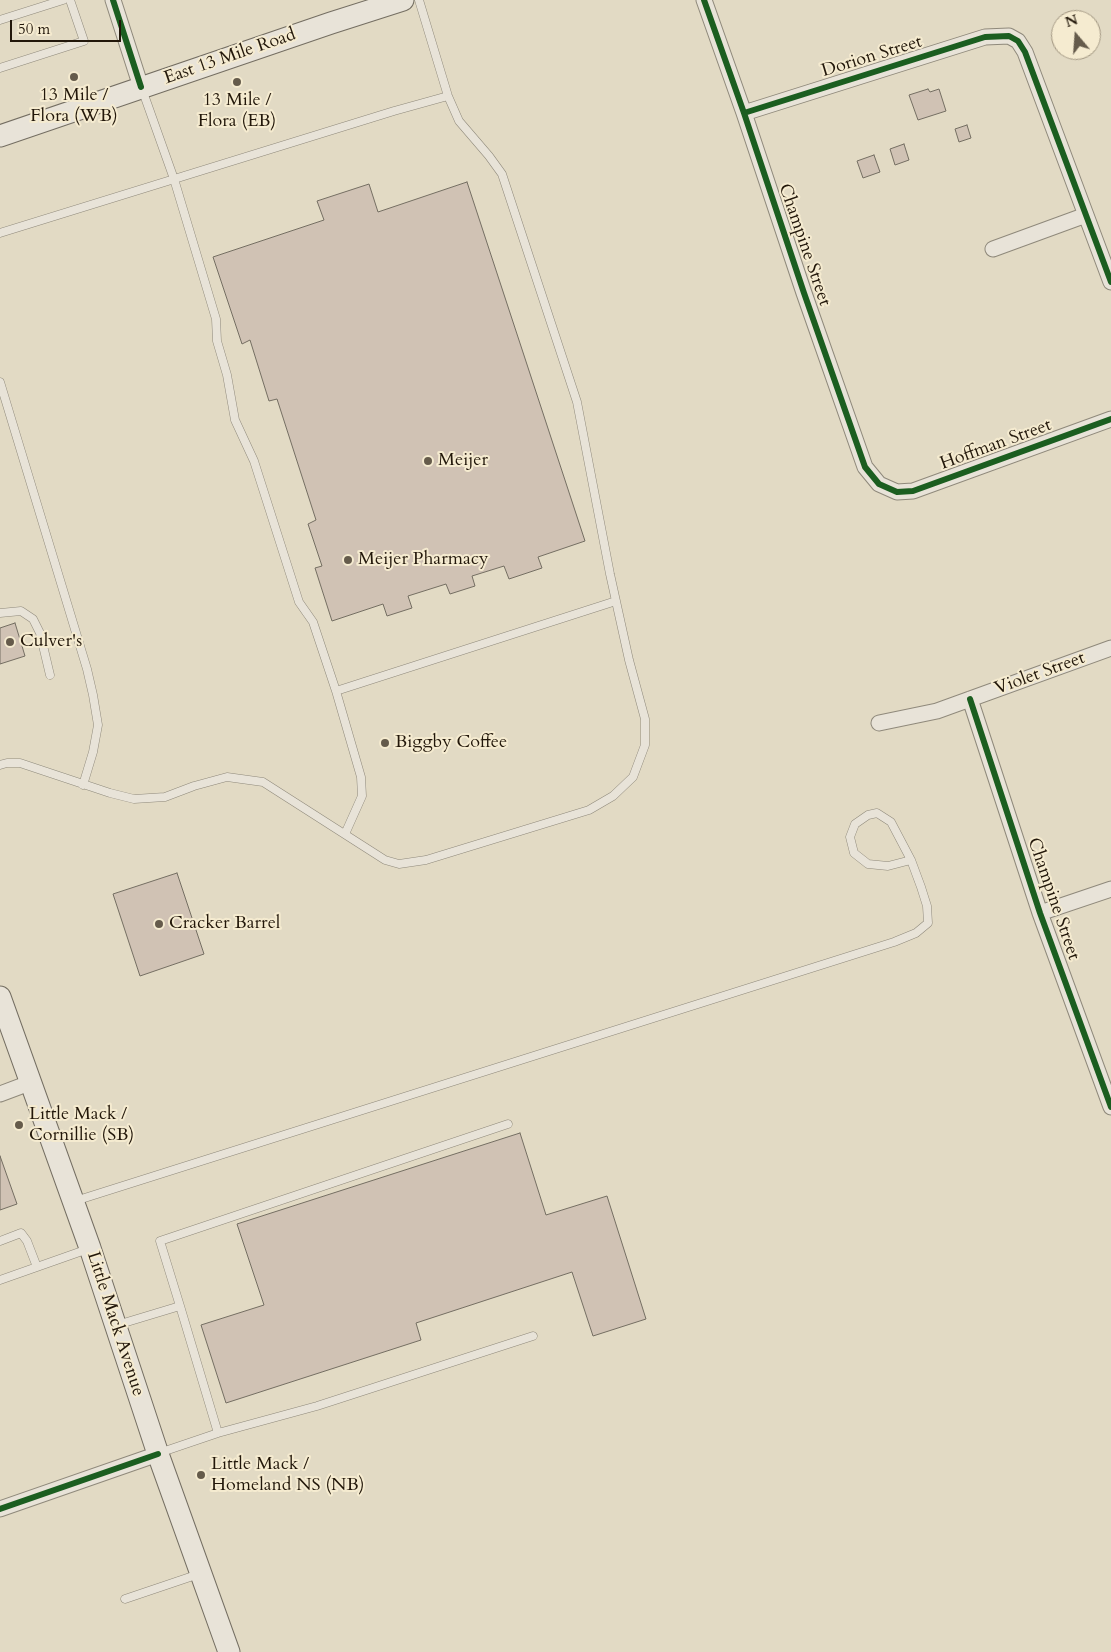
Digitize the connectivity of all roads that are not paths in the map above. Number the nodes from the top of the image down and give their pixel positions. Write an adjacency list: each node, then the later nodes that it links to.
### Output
1 (62, 0): 7 (lane)
2 (70, 0): 8 (lane)
3 (112, 0): 9 (street)
4 (419, 0): 10 (lane)
5 (704, 0): 11 (street, Champine Street)
6 (396, 1): 9 (main road, East 13 Mile Road)
7 (0, 20)
8 (0, 68)
9 (142, 87): 12 (main road, East 13 Mile Road); 13 (lane)
10 (448, 96): 13 (lane); 21 (lane)
11 (744, 113): 14 (street, Dorion Street); 20 (street, Champine Street)
12 (0, 136)
13 (174, 179): 15 (lane); 25 (lane)
14 (1086, 215): 16 (street); 17 (street)
15 (0, 232)
16 (993, 249)
17 (1111, 282)
18 (0, 382): 29 (lane)
19 (1111, 419): 20 (street, Hoffman Street)
20 (890, 490)
21 (616, 601): 25 (lane); 30 (lane)
22 (0, 613): 24 (lane)
23 (1111, 648): 26 (street, Violet Street)
24 (50, 675)
25 (336, 691): 30 (lane)
26 (970, 699): 27 (street, Violet Street); 33 (street, Champine Street)
27 (879, 723)
28 (0, 765): 29 (lane)
29 (83, 785): 30 (lane)
30 (345, 834)
31 (911, 860): 31 (lane); 39 (lane)
32 (1111, 889): 33 (street)
33 (1040, 913): 37 (street, Champine Street)
34 (0, 997): 35 (main road, Little Mack Avenue)
35 (32, 1082): 36 (street); 39 (main road, Little Mack Avenue)
36 (0, 1094)
37 (1111, 1107)
38 (508, 1124): 44 (lane)
39 (74, 1202): 41 (main road, Little Mack Avenue)
40 (0, 1241): 42 (lane)
41 (90, 1248): 42 (lane); 45 (main road, Little Mack Avenue)
42 (37, 1267): 43 (lane)
43 (0, 1280)
44 (180, 1306): 45 (lane); 47 (lane)
45 (115, 1326): 48 (main road, Little Mack Avenue)
46 (533, 1336): 47 (lane)
47 (218, 1433): 48 (lane)
48 (158, 1454): 49 (street); 50 (main road, Little Mack Avenue)
49 (0, 1508)
50 (201, 1573): 51 (lane); 52 (main road, Little Mack Avenue)
51 (125, 1599)
52 (229, 1652)

